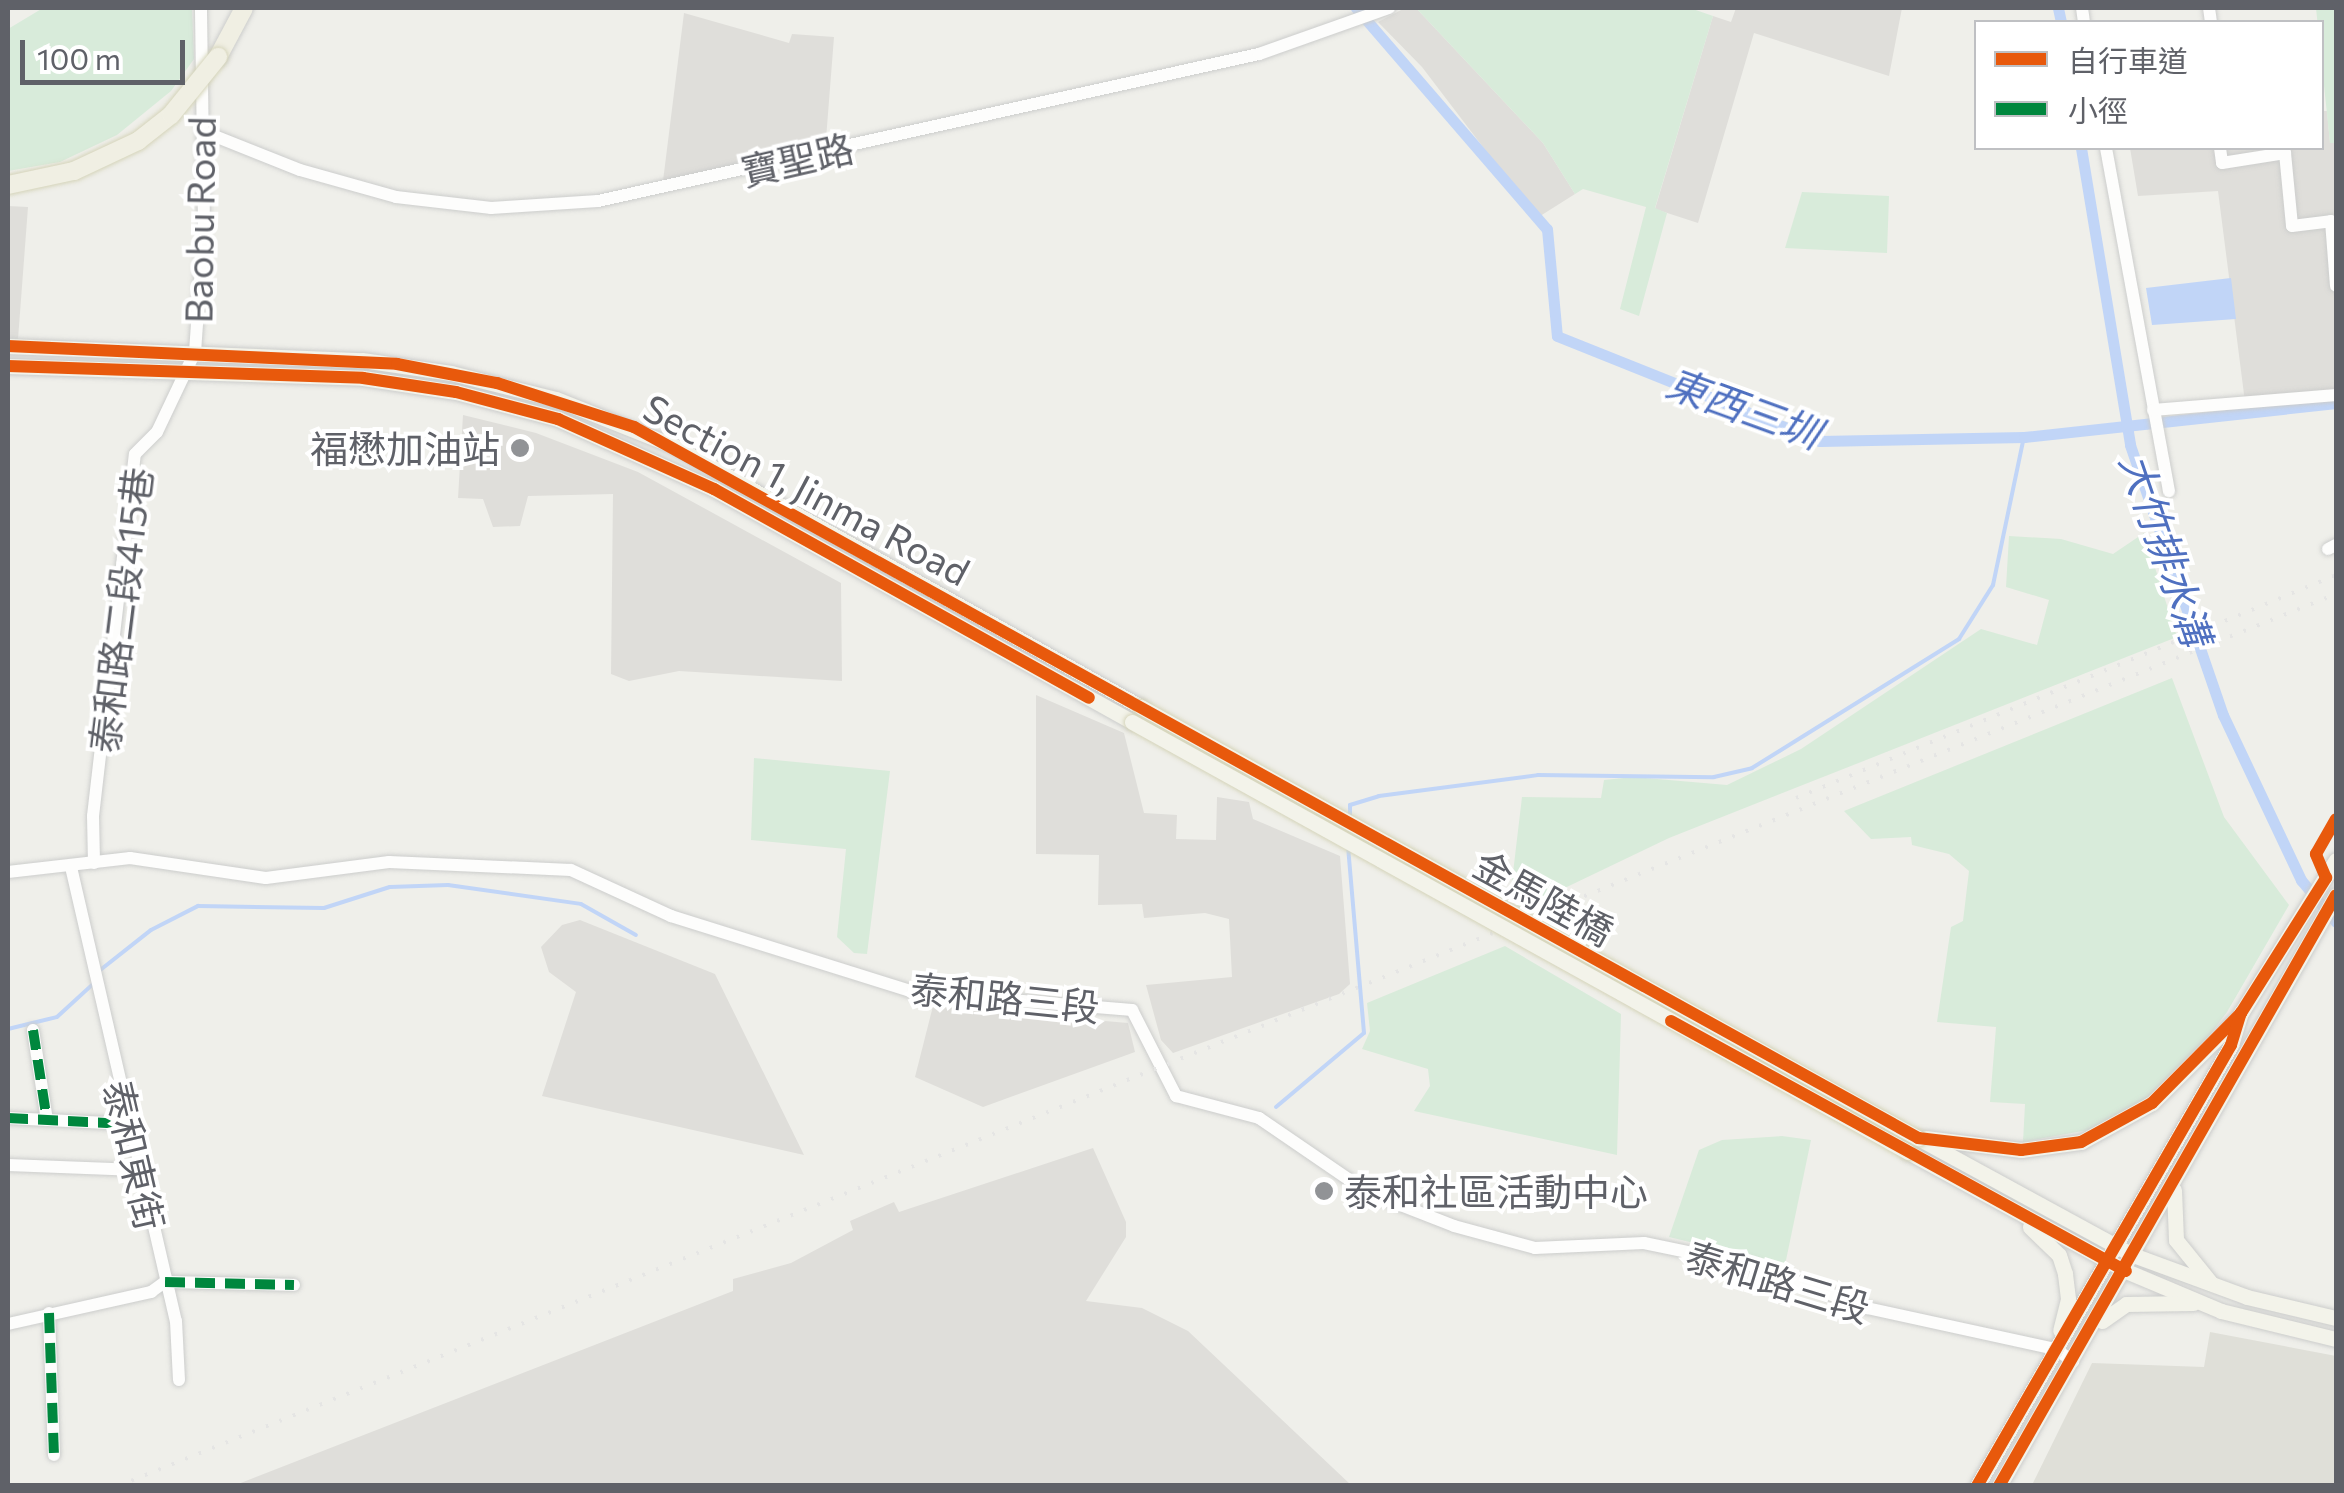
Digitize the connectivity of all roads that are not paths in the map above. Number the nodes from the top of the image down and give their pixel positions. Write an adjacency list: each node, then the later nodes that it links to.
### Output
1 (201, 8): 4 (street, Baobu Road)
2 (244, 8): 7 (highway, bridge)
3 (1388, 8): 4 (street, 寶聖路)
4 (202, 131): 10 (street, Baobu Road)
5 (2106, 150): 14 (street)
6 (2220, 150): 8 (street)
7 (8, 184)
8 (2336, 286)
9 (8, 346): 10 (main road, Section 1, Jinma Road)
10 (195, 352): 12 (street, Baobu Road); 16 (main road, Section 1, Jinma Road)
11 (8, 366): 12 (main road, Section 1, Jinma Road)
12 (186, 370): 16 (main road, Section 1, Jinma Road); 18 (street, 泰和路二段415巷)
13 (2336, 394): 14 (street)
14 (2153, 410): 15 (street)
15 (2170, 491)
16 (1136, 714): 28 (main road, 金馬陸橋, bridge); 32 (main road, 金馬陸橋, bridge)
17 (2336, 860): 21 (main road)
18 (94, 863): 19 (street); 46 (street, 泰和路三段)
19 (71, 867): 20 (street); 27 (street, 泰和東街)
20 (8, 872)
21 (2328, 882): 23 (main road)
22 (2336, 896): 31 (main road)
23 (2242, 1013): 28 (main road); 33 (main road)
24 (33, 1030): 26 (street)
25 (8, 1118): 26 (street)
26 (48, 1120): 27 (street)
27 (126, 1124): 30 (street, 泰和東街)
28 (1918, 1138): 33 (main road)
29 (8, 1166): 30 (street)
30 (138, 1170): 37 (street, 泰和東街)
31 (2175, 1183): 34 (main road); 39 (main road)
32 (2013, 1210): 35 (main road); 46 (main road)
33 (2116, 1246): 34 (main road); 35 (main road)
34 (2134, 1255): 36 (main road); 39 (main road)
35 (2106, 1262): 36 (main road); 46 (main road)
36 (2126, 1271): 40 (main road); 45 (main road)
37 (165, 1282): 38 (street); 41 (street, 泰和東街); 48 (street)
38 (294, 1285)
39 (2214, 1286): 42 (main road)
40 (2203, 1304): 44 (main road); 45 (main road)
41 (50, 1314): 43 (street, 泰和東街); 49 (street)
42 (2336, 1318)
43 (8, 1324)
44 (2336, 1339)
45 (2082, 1342): 47 (main road)
46 (2056, 1349): 47 (street, 泰和路三段); 50 (main road)
47 (2073, 1361): 51 (main road)
48 (179, 1380)
49 (54, 1455)
50 (1977, 1486)
51 (1999, 1486)

